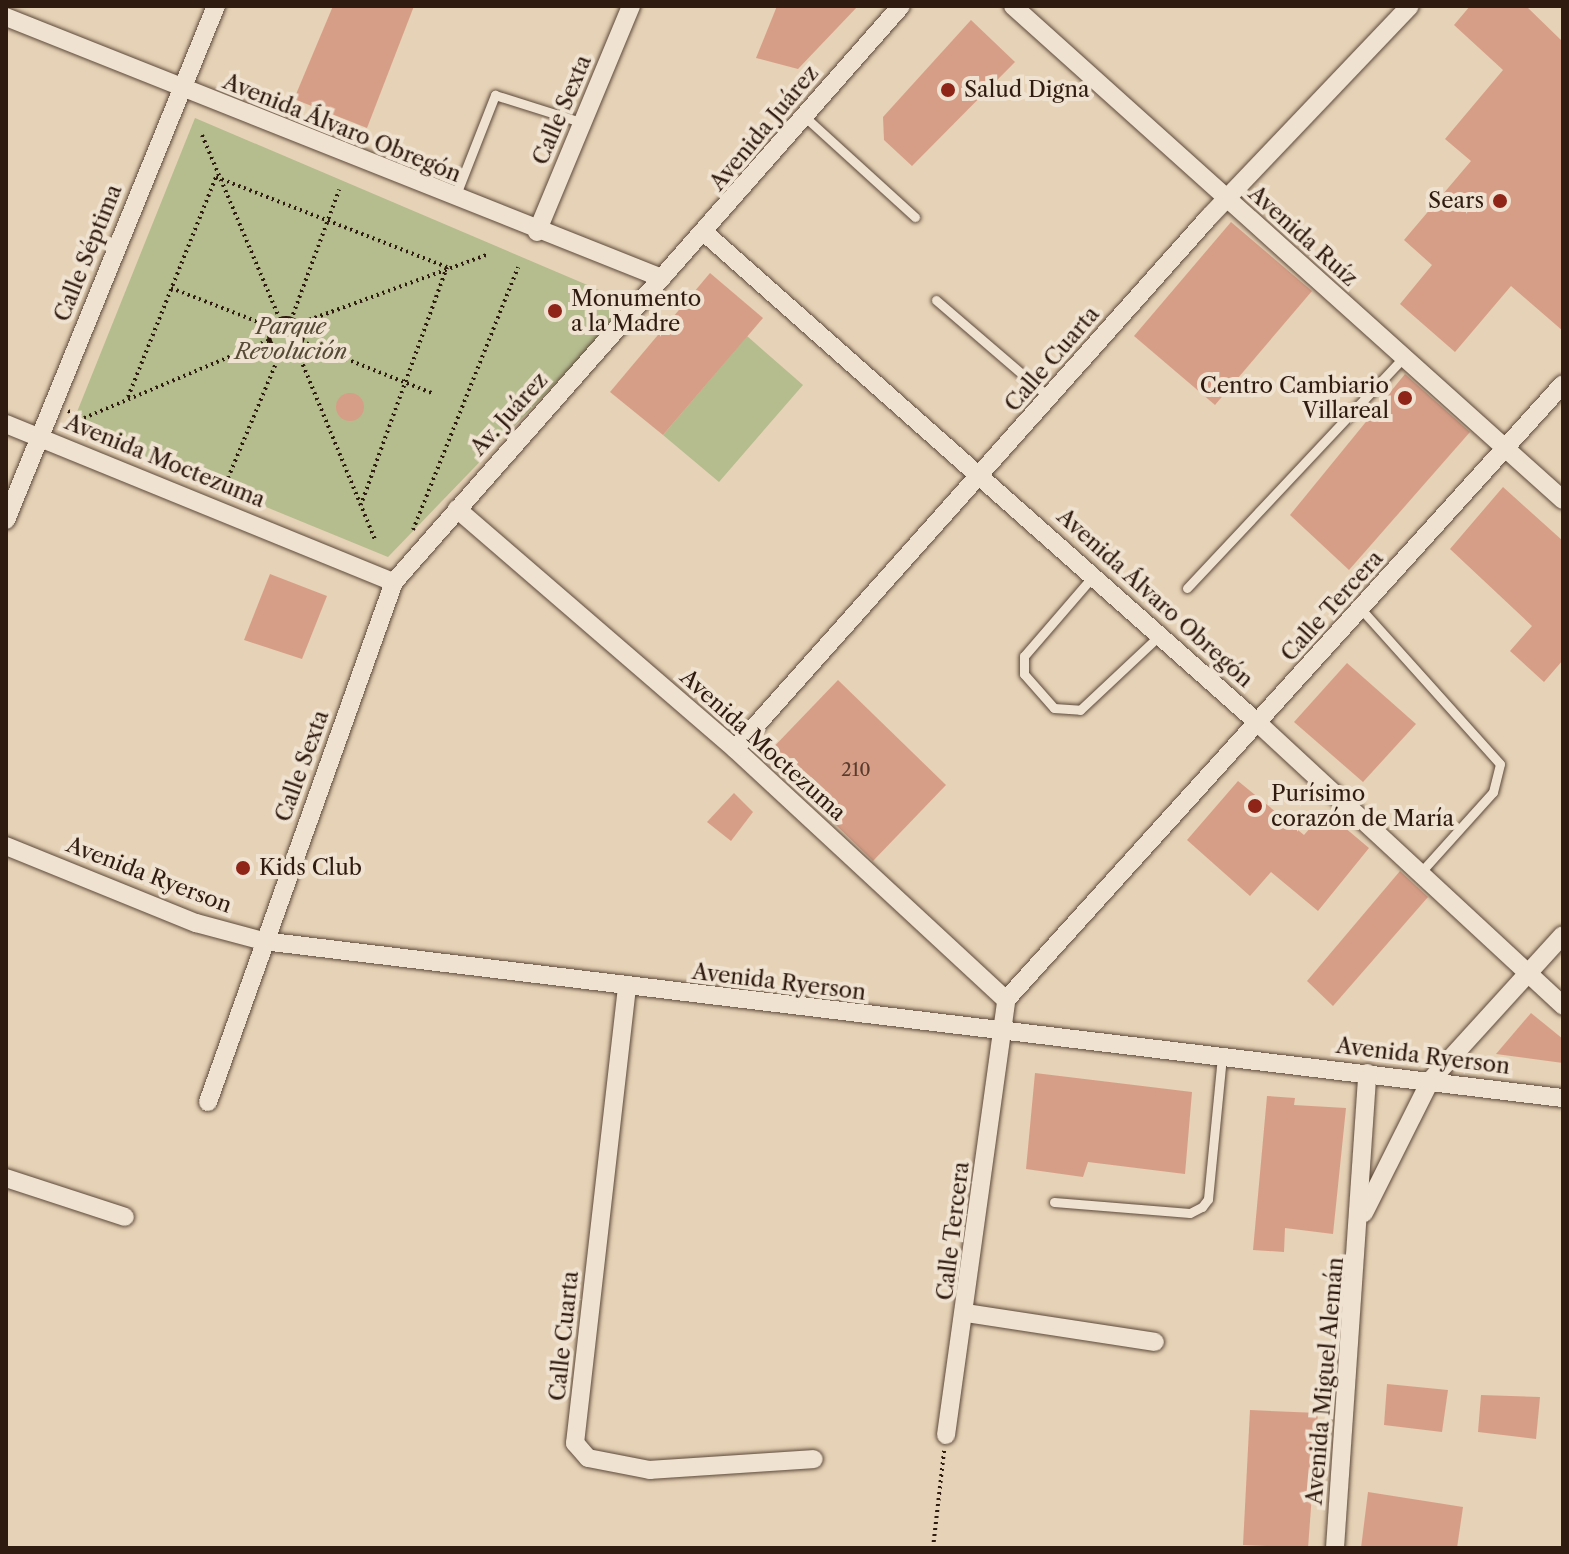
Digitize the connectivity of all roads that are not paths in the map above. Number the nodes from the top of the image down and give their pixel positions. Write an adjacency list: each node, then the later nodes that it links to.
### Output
1 (216, 6): 7 (street, Calle Séptima)
2 (631, 6): 9 (street, Calle Sexta)
3 (901, 6): 8 (street, Avenida Juárez)
4 (1013, 6): 11 (street, Avenida Ruíz)
5 (1410, 6): 11 (street, Calle Cuarta)
6 (6, 17): 7 (street, Avenida Álvaro Obregón)
7 (182, 89): 10 (street, Avenida Álvaro Obregón); 21 (street, Calle Séptima)
8 (804, 116): 12 (lane); 14 (street, Avenida Juárez)
9 (584, 123): 10 (lane); 13 (street, Calle Sexta)
10 (454, 200): 13 (street, Avenida Álvaro Obregón)
11 (1226, 200): 17 (street, Avenida Ruíz); 19 (street, Calle Cuarta)
12 (915, 217)
13 (537, 232): 15 (street, Avenida Álvaro Obregón)
14 (706, 234): 15 (street, Avenida Juárez); 23 (street, Avenida Álvaro Obregón)
15 (662, 278): 25 (street, Av. Juárez)
16 (936, 300): 19 (lane)
17 (1403, 358): 22 (street, Avenida Ruíz); 29 (lane)
18 (1563, 384): 22 (street, Calle Tercera)
19 (1050, 398): 23 (street, Calle Cuarta)
20 (6, 424): 21 (street, Avenida Moctezuma)
21 (39, 437): 26 (street, Calle Séptima); 28 (street, Avenida Moctezuma)
22 (1503, 449): 24 (street, Avenida Ruíz); 30 (street, Calle Tercera)
23 (983, 475): 27 (street, Avenida Álvaro Obregón); 33 (street, Calle Cuarta)
24 (1563, 500)
25 (457, 509): 28 (street, Av. Juárez); 33 (street, Avenida Moctezuma)
26 (6, 520)
27 (1094, 575): 31 (street, Avenida Álvaro Obregón); 31 (lane)
28 (394, 582): 37 (street, Calle Sexta)
29 (1187, 588)
30 (1361, 609): 32 (street, Calle Tercera); 35 (lane)
31 (1160, 635): 32 (street, Avenida Álvaro Obregón)
32 (1259, 724): 35 (street, Avenida Álvaro Obregón); 40 (street, Calle Tercera)
33 (735, 749): 40 (street, Avenida Moctezuma)
34 (6, 846): 37 (street, Avenida Ryerson)
35 (1421, 872): 38 (street, Avenida Álvaro Obregón)
36 (1563, 935): 38 (street, Avenida Miguel Alemán)
37 (263, 941): 39 (street, Avenida Ryerson); 47 (street, Calle Sexta)
38 (1530, 972): 41 (street, Avenida Álvaro Obregón); 45 (street, Avenida Miguel Alemán)
39 (627, 987): 42 (street, Avenida Ryerson); 55 (street, Calle Cuarta)
40 (1006, 1000): 42 (street)
41 (1563, 1006)
42 (1003, 1033): 43 (street, Avenida Ryerson); 52 (street, Calle Tercera)
43 (1222, 1057): 44 (street, Avenida Ryerson); 49 (lane)
44 (1367, 1073): 45 (street, Avenida Ryerson); 51 (street, Avenida Miguel Alemán)
45 (1430, 1081): 46 (street, Avenida Ryerson); 51 (street, Avenida Miguel Alemán)
46 (1563, 1098)
47 (208, 1102)
48 (6, 1178): 50 (street)
49 (1054, 1202)
50 (125, 1217)
51 (1362, 1218): 56 (street, Avenida Miguel Alemán)
52 (966, 1313): 53 (street); 54 (street, Calle Tercera)
53 (1155, 1342)
54 (946, 1435)
55 (814, 1459)
56 (1335, 1548)

